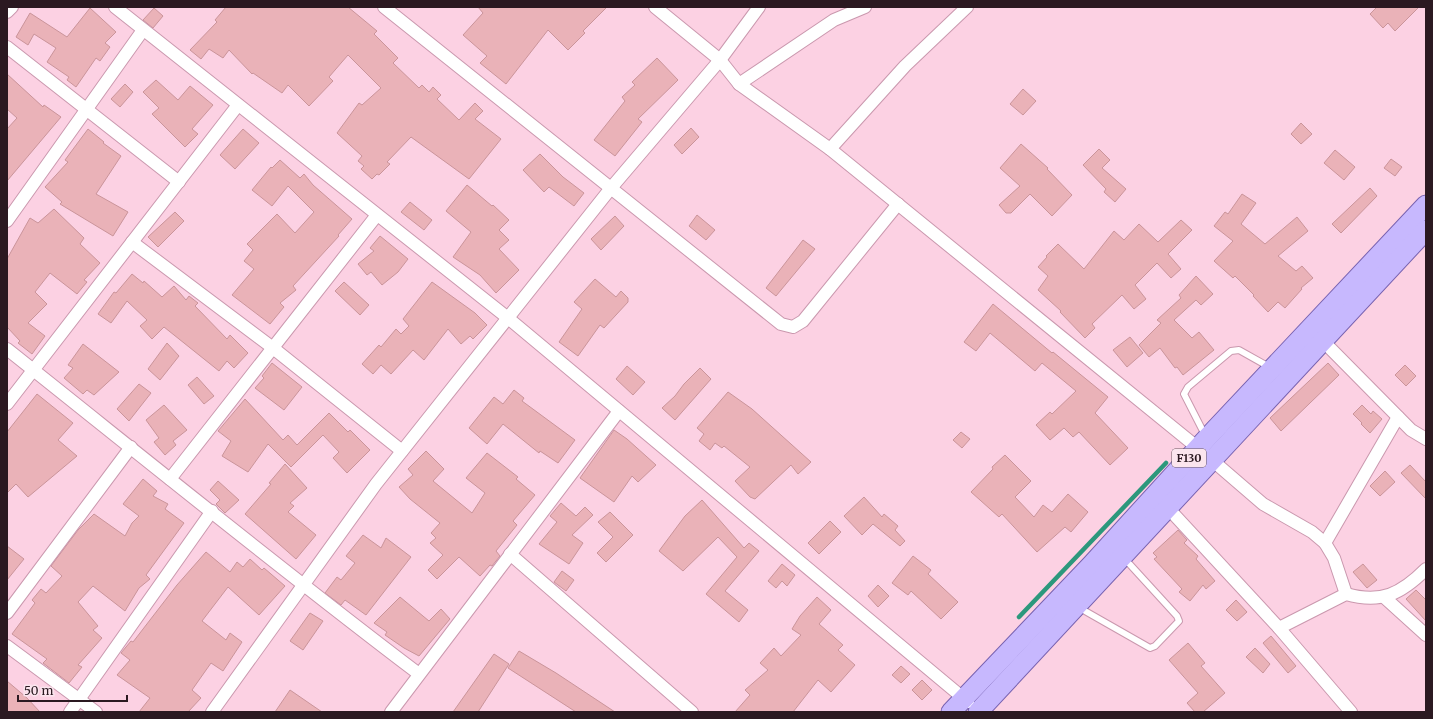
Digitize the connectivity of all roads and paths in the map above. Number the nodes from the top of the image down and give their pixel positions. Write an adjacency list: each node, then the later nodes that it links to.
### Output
1 (12, 7): 8 (street)
2 (115, 7): 9 (street)
3 (384, 7): 17 (street)
4 (655, 7): 11 (street)
5 (759, 7): 11 (street)
6 (865, 7): 12 (street)
7 (967, 7): 15 (street)
8 (7, 12)
9 (143, 30): 13 (street); 14 (street)
10 (7, 47): 14 (street)
11 (720, 60): 12 (street); 17 (street)
12 (739, 84): 15 (street)
13 (238, 105): 16 (street); 20 (street)
14 (86, 110): 16 (street); 21 (street)
15 (830, 149): 18 (street)
16 (179, 182): 23 (street)
17 (611, 188): 18 (street); 24 (street)
18 (898, 204): 34 (street)
19 (1426, 205): 28 (main road, F130)
20 (377, 214): 24 (street); 26 (street)
21 (7, 221)
22 (1426, 230): 25 (main road, F130)
23 (132, 242): 26 (street); 29 (street)
24 (508, 318): 31 (street); 36 (street)
25 (1322, 340): 32 (street); 37 (main road, F130)
26 (273, 348): 36 (street); 38 (street)
27 (7, 349): 29 (street)
28 (1272, 368): 34 (main road, F130); 34 (lane)
29 (34, 370): 30 (street); 35 (street)
30 (7, 404)
31 (619, 411): 42 (street); 55 (street)
32 (1398, 417): 33 (street); 41 (street)
33 (1426, 439)
34 (1202, 443): 37 (street); 55 (main road, F130)
35 (131, 447): 38 (street); 49 (street)
36 (402, 451): 45 (street)
37 (1212, 460): 39 (main road, F130); 41 (street)
38 (170, 479): 40 (street)
39 (1168, 508): 43 (main road, F130); 50 (street)
40 (212, 511): 45 (street); 54 (street)
41 (1325, 543): 46 (street)
42 (510, 554): 53 (street); 60 (street)
43 (1123, 557): 48 (main road, F130); 48 (lane)
44 (1426, 569): 47 (street)
45 (303, 586): 53 (street); 58 (street)
46 (1346, 594): 47 (street); 50 (street)
47 (1384, 597): 51 (street)
48 (1077, 607): 61 (main road, F130)
49 (7, 613)
50 (1279, 628): 62 (street)
51 (1426, 635)
52 (7, 646): 54 (street)
53 (418, 674): 59 (street)
54 (79, 699): 56 (street); 57 (street)
55 (958, 705): 61 (street)
56 (70, 712)
57 (96, 712)
58 (212, 712)
59 (391, 712)
60 (692, 712)
61 (979, 712)
62 (1351, 712)

